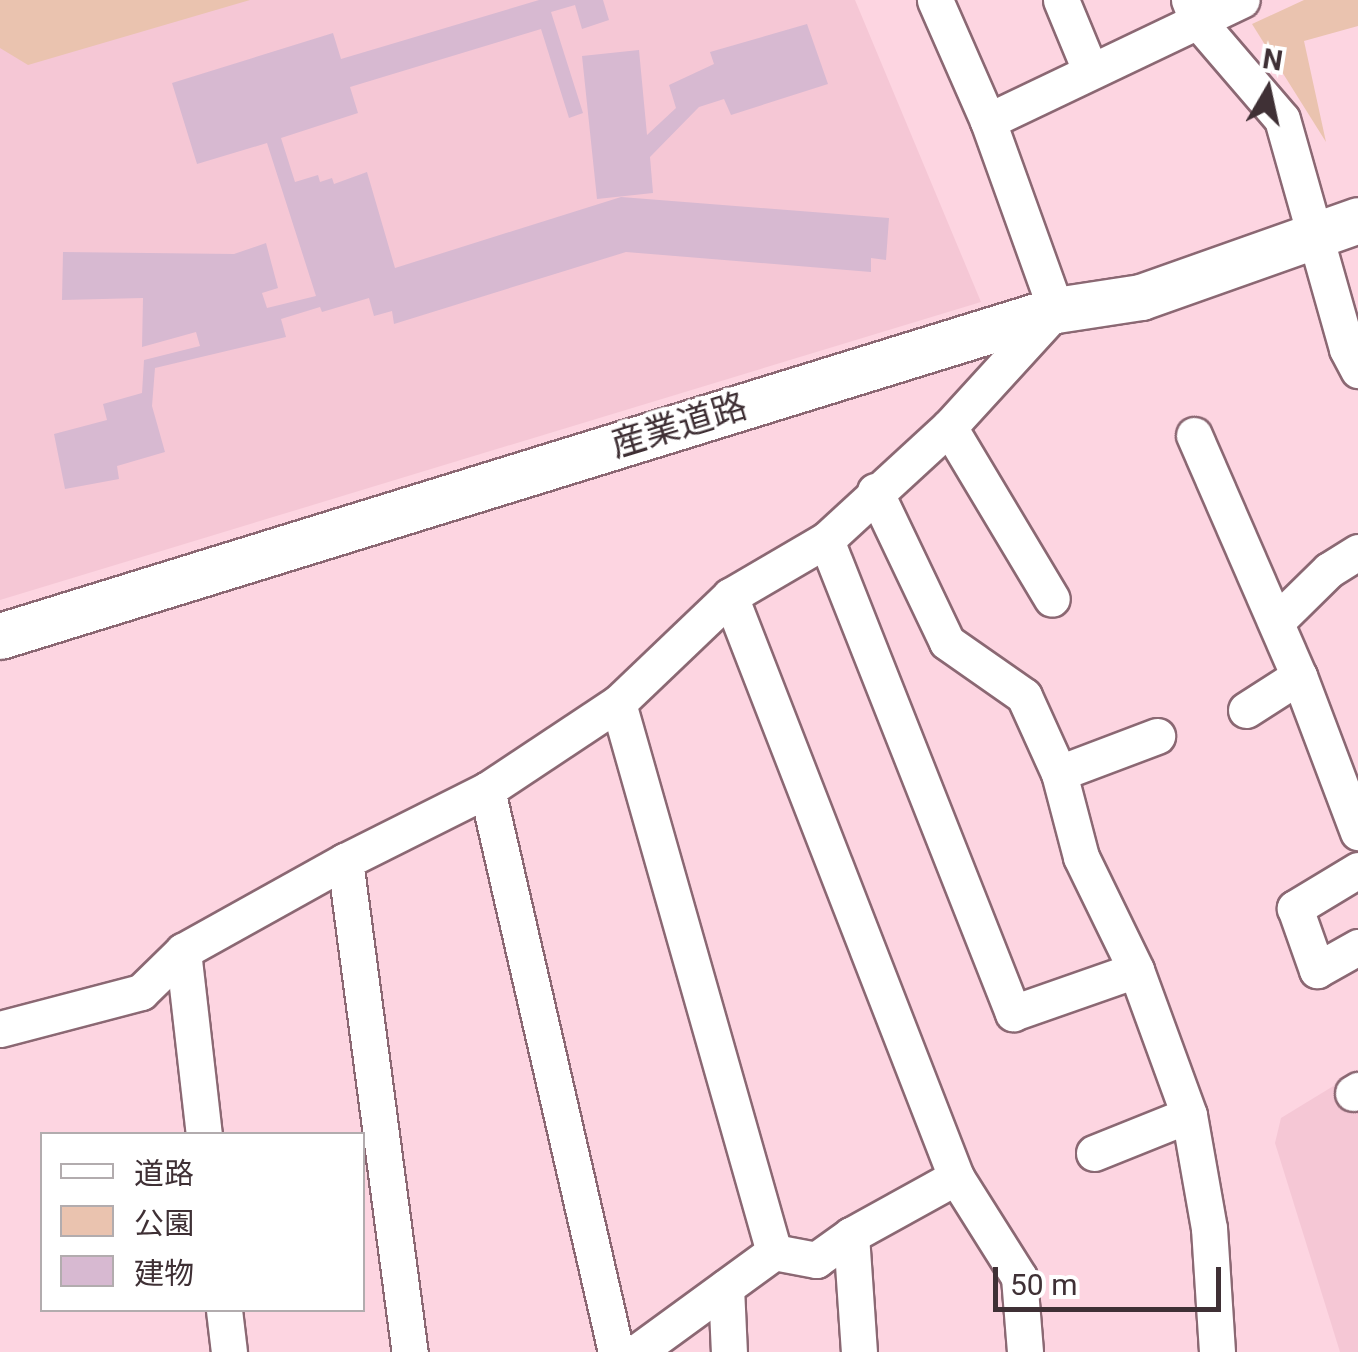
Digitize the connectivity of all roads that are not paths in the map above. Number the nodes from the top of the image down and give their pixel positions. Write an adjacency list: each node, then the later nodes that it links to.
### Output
1 (935, 0): 6 (street)
2 (1061, 0): 5 (street)
3 (1242, 0): 4 (street)
4 (1193, 10): 5 (street); 8 (street)
5 (1090, 70): 6 (street)
6 (988, 121): 9 (street)
7 (1358, 220): 8 (street, 産業道路)
8 (1315, 234): 9 (street, 産業道路); 10 (street)
9 (1056, 310): 11 (street); 19 (street, 産業道路)
10 (1358, 370)
11 (949, 427): 13 (street); 17 (street)
12 (1194, 436): 18 (street)
13 (876, 491): 14 (street); 24 (street)
14 (826, 540): 16 (street); 31 (street)
15 (1358, 552): 18 (street)
16 (730, 596): 21 (street); 36 (street)
17 (1052, 600)
18 (1276, 622): 20 (street)
19 (0, 636)
20 (1298, 676): 22 (street); 26 (street)
21 (618, 703): 25 (street); 38 (street)
22 (1246, 710)
23 (1156, 736): 24 (street)
24 (1058, 773): 31 (street)
25 (487, 790): 27 (street); 41 (street)
26 (1358, 832)
27 (344, 861): 30 (street); 43 (street)
28 (1358, 870): 29 (street)
29 (1358, 946)
30 (183, 951): 32 (street); 34 (street)
31 (1136, 970): 33 (street)
32 (0, 1029)
33 (1190, 1114): 35 (street); 47 (street)
34 (204, 1132)
35 (1094, 1153)
36 (956, 1178): 37 (street); 46 (street)
37 (851, 1235): 38 (street); 45 (street)
38 (774, 1252): 39 (street)
39 (726, 1287): 41 (street); 44 (street)
40 (224, 1312): 42 (street)
41 (638, 1350)
42 (228, 1352)
43 (410, 1352)
44 (729, 1352)
45 (859, 1352)
46 (1026, 1352)
47 (1217, 1352)

